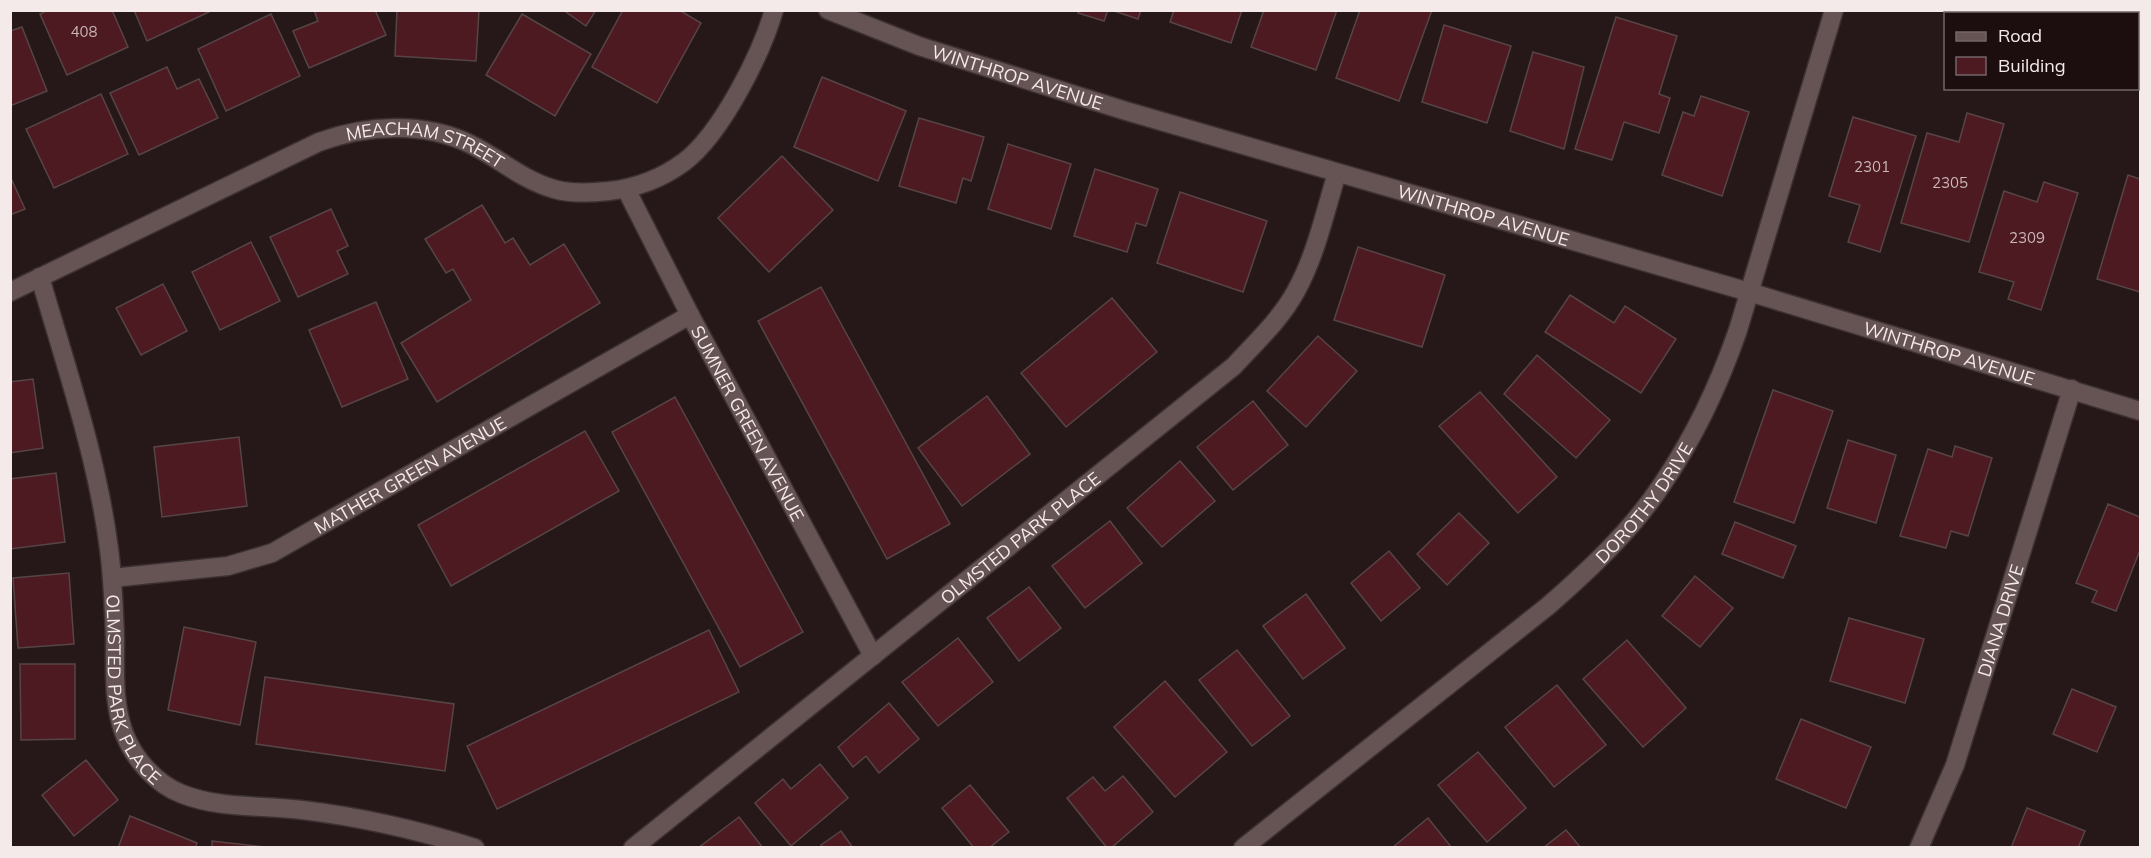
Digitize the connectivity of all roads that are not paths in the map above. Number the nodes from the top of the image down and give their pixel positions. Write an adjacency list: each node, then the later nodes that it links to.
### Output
1 (774, 10): 5 (street, MEACHAM STREET)
2 (828, 10): 4 (street, WINTHROP AVENUE)
3 (1834, 10): 8 (street, DOROTHY DRIVE)
4 (1337, 173): 8 (street, WINTHROP AVENUE); 13 (street, OLMSTED PARK PLACE)
5 (626, 189): 6 (street, MEACHAM STREET); 9 (street, SUMNER GREEN AVENUE)
6 (40, 278): 7 (street, MEACHAM STREET); 12 (street, OLMSTED PARK PLACE)
7 (10, 292)
8 (1749, 292): 10 (street, WINTHROP AVENUE); 16 (street, DOROTHY DRIVE)
9 (690, 315): 12 (street, MATHER GREEN AVENUE); 13 (street, SUMNER GREEN AVENUE)
10 (2072, 389): 11 (street, WINTHROP AVENUE); 17 (street, DIANA DRIVE)
11 (2140, 411)
12 (112, 578): 14 (street, OLMSTED PARK PLACE)
13 (873, 656): 15 (street, OLMSTED PARK PLACE)
14 (475, 848)
15 (633, 848)
16 (1243, 848)
17 (1919, 848)

